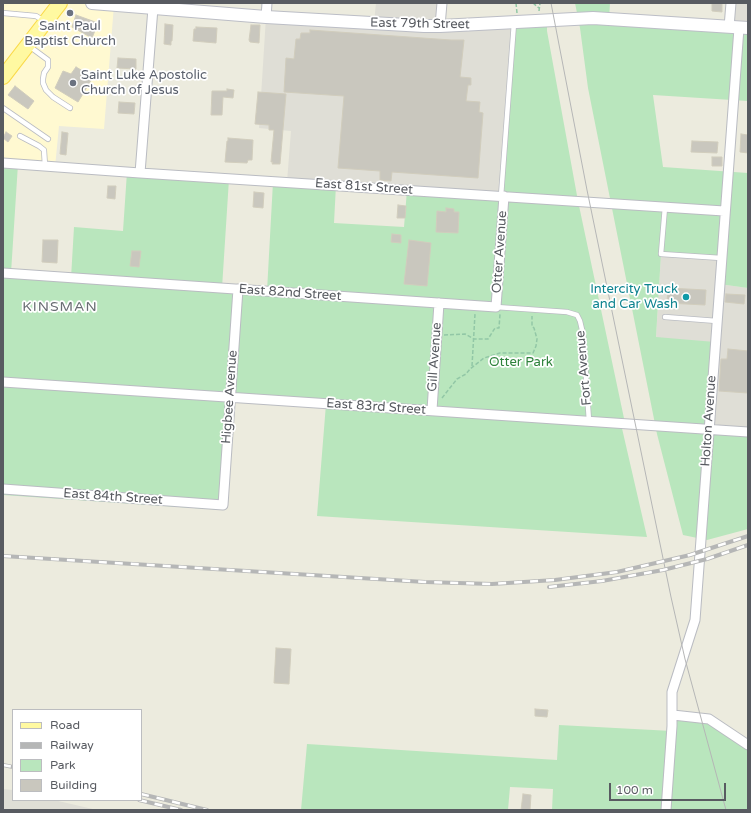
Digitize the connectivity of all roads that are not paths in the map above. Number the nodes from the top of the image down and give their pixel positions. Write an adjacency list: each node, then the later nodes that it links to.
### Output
1 (60, 3): 10 (main road)
2 (92, 3): 6 (main road, East 79th Street)
3 (267, 3): 8 (street)
4 (442, 3): 11 (street)
5 (731, 3): 12 (street, Holton Avenue)
6 (150, 6): 8 (main road, East 79th Street); 21 (street)
7 (3, 13): 10 (lane)
8 (266, 17): 11 (main road, East 79th Street)
9 (515, 18): 11 (main road, East 79th Street); 12 (main road, East 79th Street); 22 (lane)
10 (45, 22): 13 (main road)
11 (440, 26)
12 (739, 28): 24 (street, Holton Avenue)
13 (28, 45): 14 (main road); 16 (lane)
14 (3, 77)
15 (3, 108): 18 (lane)
16 (70, 108)
17 (20, 136): 20 (lane)
18 (48, 139)
19 (3, 163): 20 (street, East 81st Street)
20 (45, 166): 21 (street, East 81st Street)
21 (140, 173): 22 (street, East 81st Street)
22 (502, 196): 23 (street, East 81st Street); 29 (street, Otter Avenue)
23 (665, 207): 24 (street, East 81st Street); 25 (lane)
24 (724, 211): 25 (street, Holton Avenue)
25 (721, 258): 32 (street, Holton Avenue)
26 (3, 273): 27 (street, East 82nd Street)
27 (238, 289): 28 (street, East 82nd Street); 34 (street, Higbee Avenue)
28 (439, 303): 29 (street, East 82nd Street); 35 (street, Gill Avenue)
29 (498, 311): 30 (lane, East 82nd Street)
30 (577, 315): 36 (lane, Fort Avenue)
31 (665, 317): 32 (lane)
32 (716, 320): 37 (street, Holton Avenue)
33 (3, 382): 34 (street, East 83rd Street)
34 (230, 397): 35 (street, East 83rd Street); 40 (street, Higbee Avenue)
35 (432, 410): 36 (street, East 83rd Street)
36 (589, 421): 37 (street, East 83rd Street)
37 (709, 429): 38 (street, East 83rd Street); 41 (street, Holton Avenue)
38 (748, 432)
39 (3, 489): 40 (street, East 84th Street)
40 (223, 505)
41 (673, 715): 42 (street); 43 (street, Holton Avenue)
42 (748, 745)
43 (666, 810)

